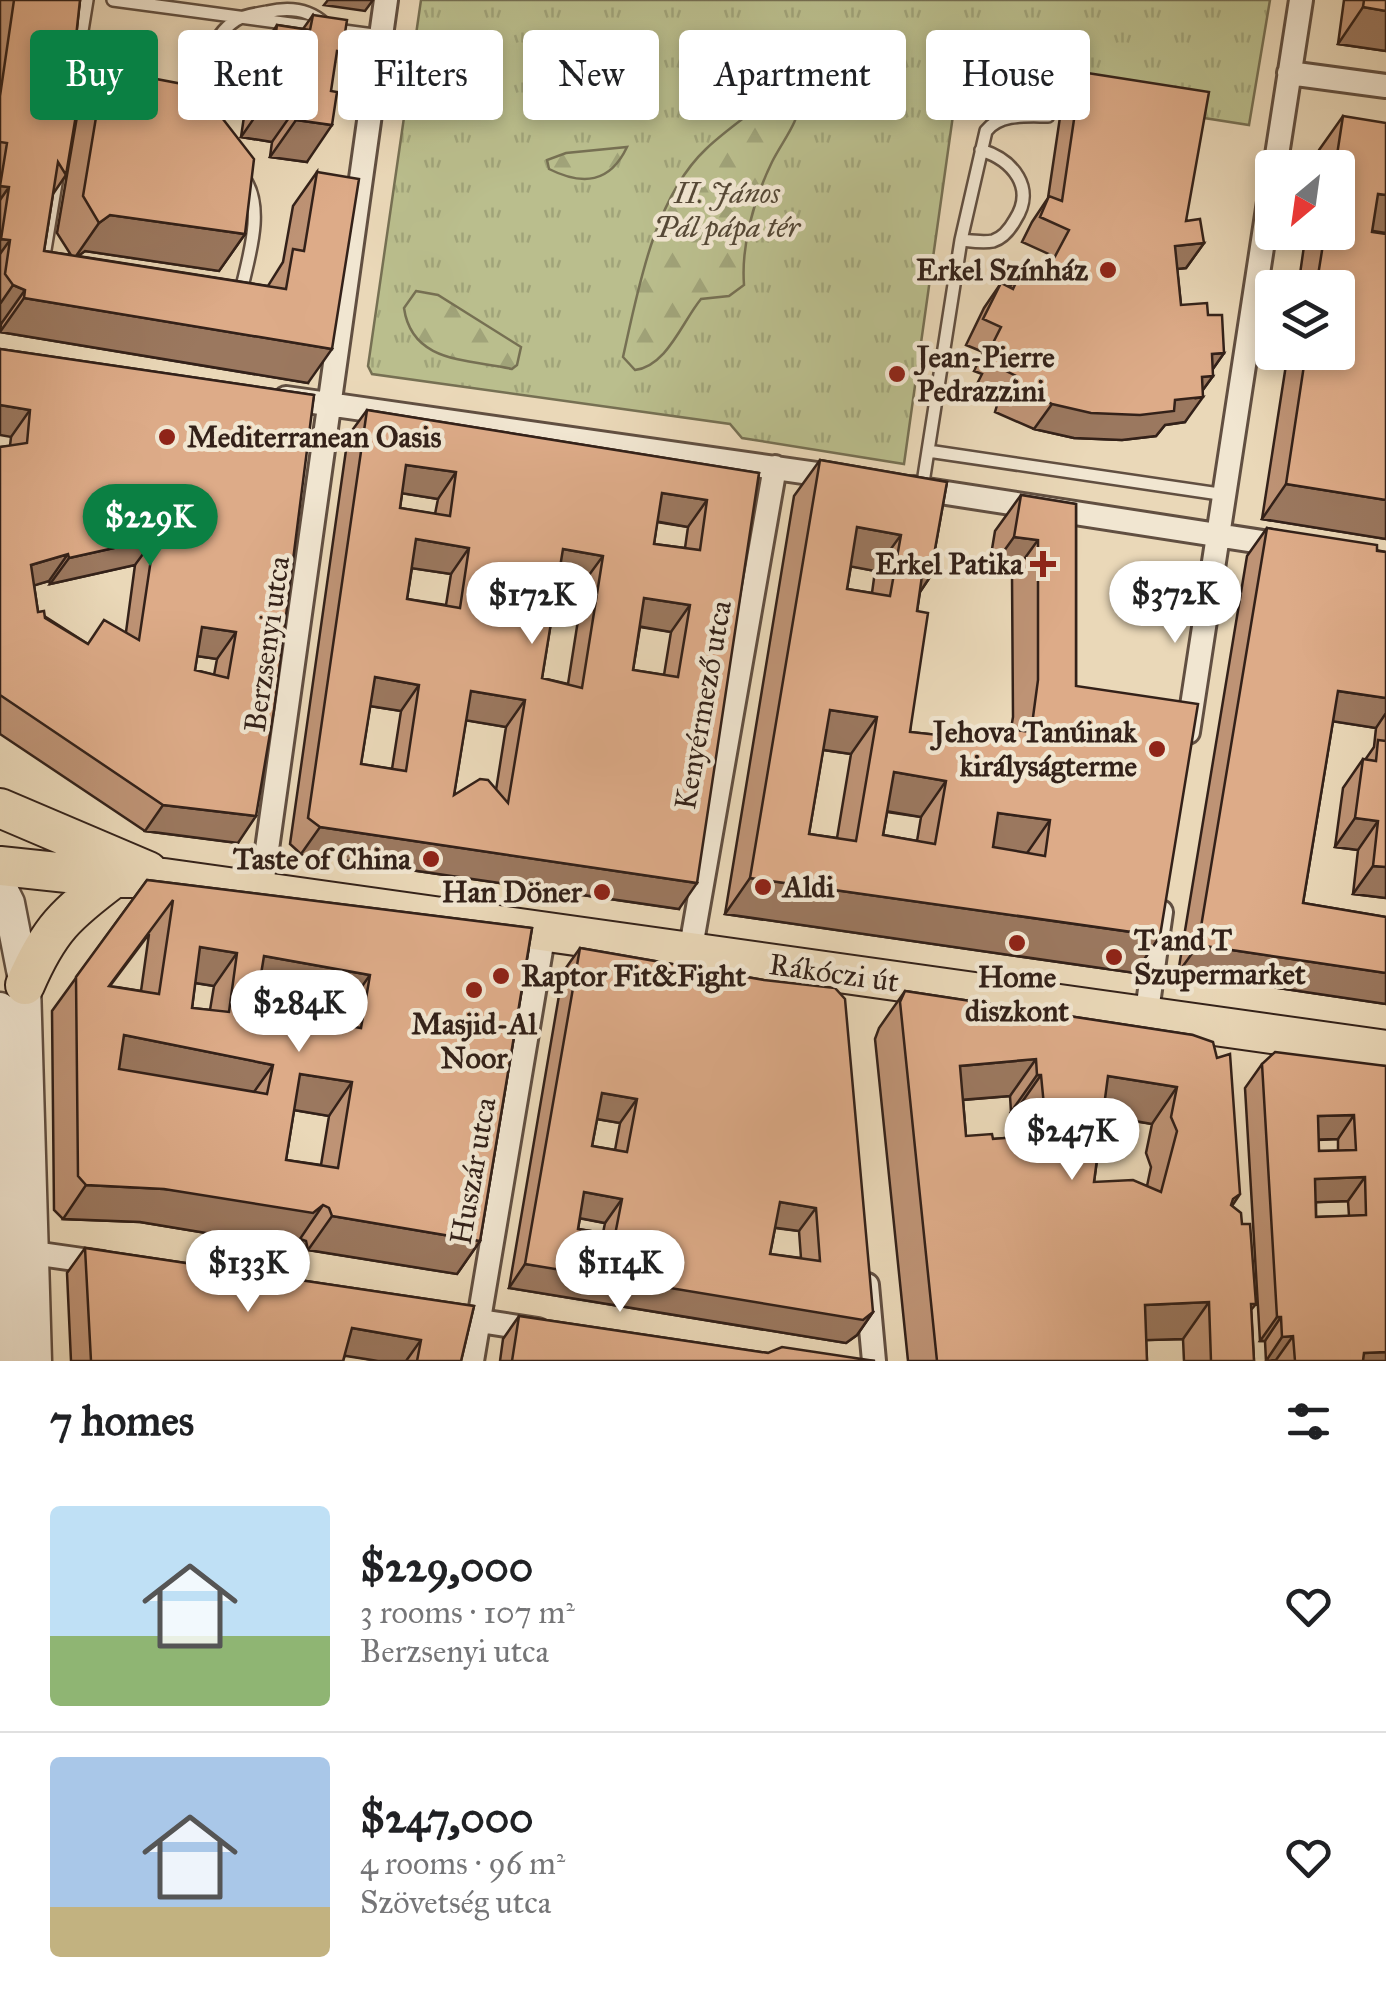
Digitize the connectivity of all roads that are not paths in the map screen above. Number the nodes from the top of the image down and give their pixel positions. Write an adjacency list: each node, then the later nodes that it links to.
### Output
1 (87, 0): 6 (lane)
2 (112, 0): 5 (lane)
3 (386, 0): 8 (street)
4 (1301, 0): 10 (street)
5 (239, 18): 7 (lane); 9 (lane)
6 (82, 30)
7 (225, 30)
8 (382, 30)
9 (338, 31)
10 (1289, 73): 11 (street); 15 (street)
11 (1386, 86)
12 (370, 120): 23 (street)
13 (1001, 120): 14 (lane)
14 (982, 150): 18 (lane); 18 (lane)
15 (1277, 150)
16 (59, 168): 20 (lane)
17 (241, 174): 21 (lane)
18 (961, 240): 24 (lane)
19 (1262, 250): 27 (street)
20 (60, 269)
21 (222, 297)
22 (254, 393): 23 (street)
23 (332, 404): 25 (street); 36 (street, Berzsenyi utca)
24 (928, 451): 26 (lane); 27 (lane)
25 (775, 467): 26 (street); 39 (street, Kenyérmező utca)
26 (922, 489): 28 (street)
27 (1226, 495): 28 (street)
28 (1220, 536): 29 (street); 30 (street)
29 (1312, 549)
30 (1185, 751)
31 (0, 808): 34 (main road, Rákóczi út)
32 (0, 866): 33 (main road, Rákóczi út)
33 (114, 878): 34 (main road, Rákóczi út); 40 (main road)
34 (164, 878): 36 (main road, Rákóczi út)
35 (0, 885): 40 (street)
36 (261, 892): 38 (main road, Rákóczi út)
37 (1164, 892): 41 (street)
38 (544, 932): 39 (main road, Rákóczi út); 50 (street, Huszár utca)
39 (690, 953): 41 (main road, Rákóczi út)
40 (12, 973): 45 (street); 52 (street)
41 (1146, 1018): 42 (street); 43 (main road, Rákóczi út)
42 (1192, 1045)
43 (1386, 1050)
44 (299, 1248): 48 (lane)
45 (33, 1253): 46 (street); 53 (street)
46 (126, 1266)
47 (866, 1267): 55 (street)
48 (292, 1290)
49 (422, 1312): 50 (street)
50 (478, 1322): 51 (street); 54 (street, Huszár utca)
51 (557, 1333)
52 (12, 1361)
53 (36, 1361)
54 (472, 1361)
55 (874, 1361)

